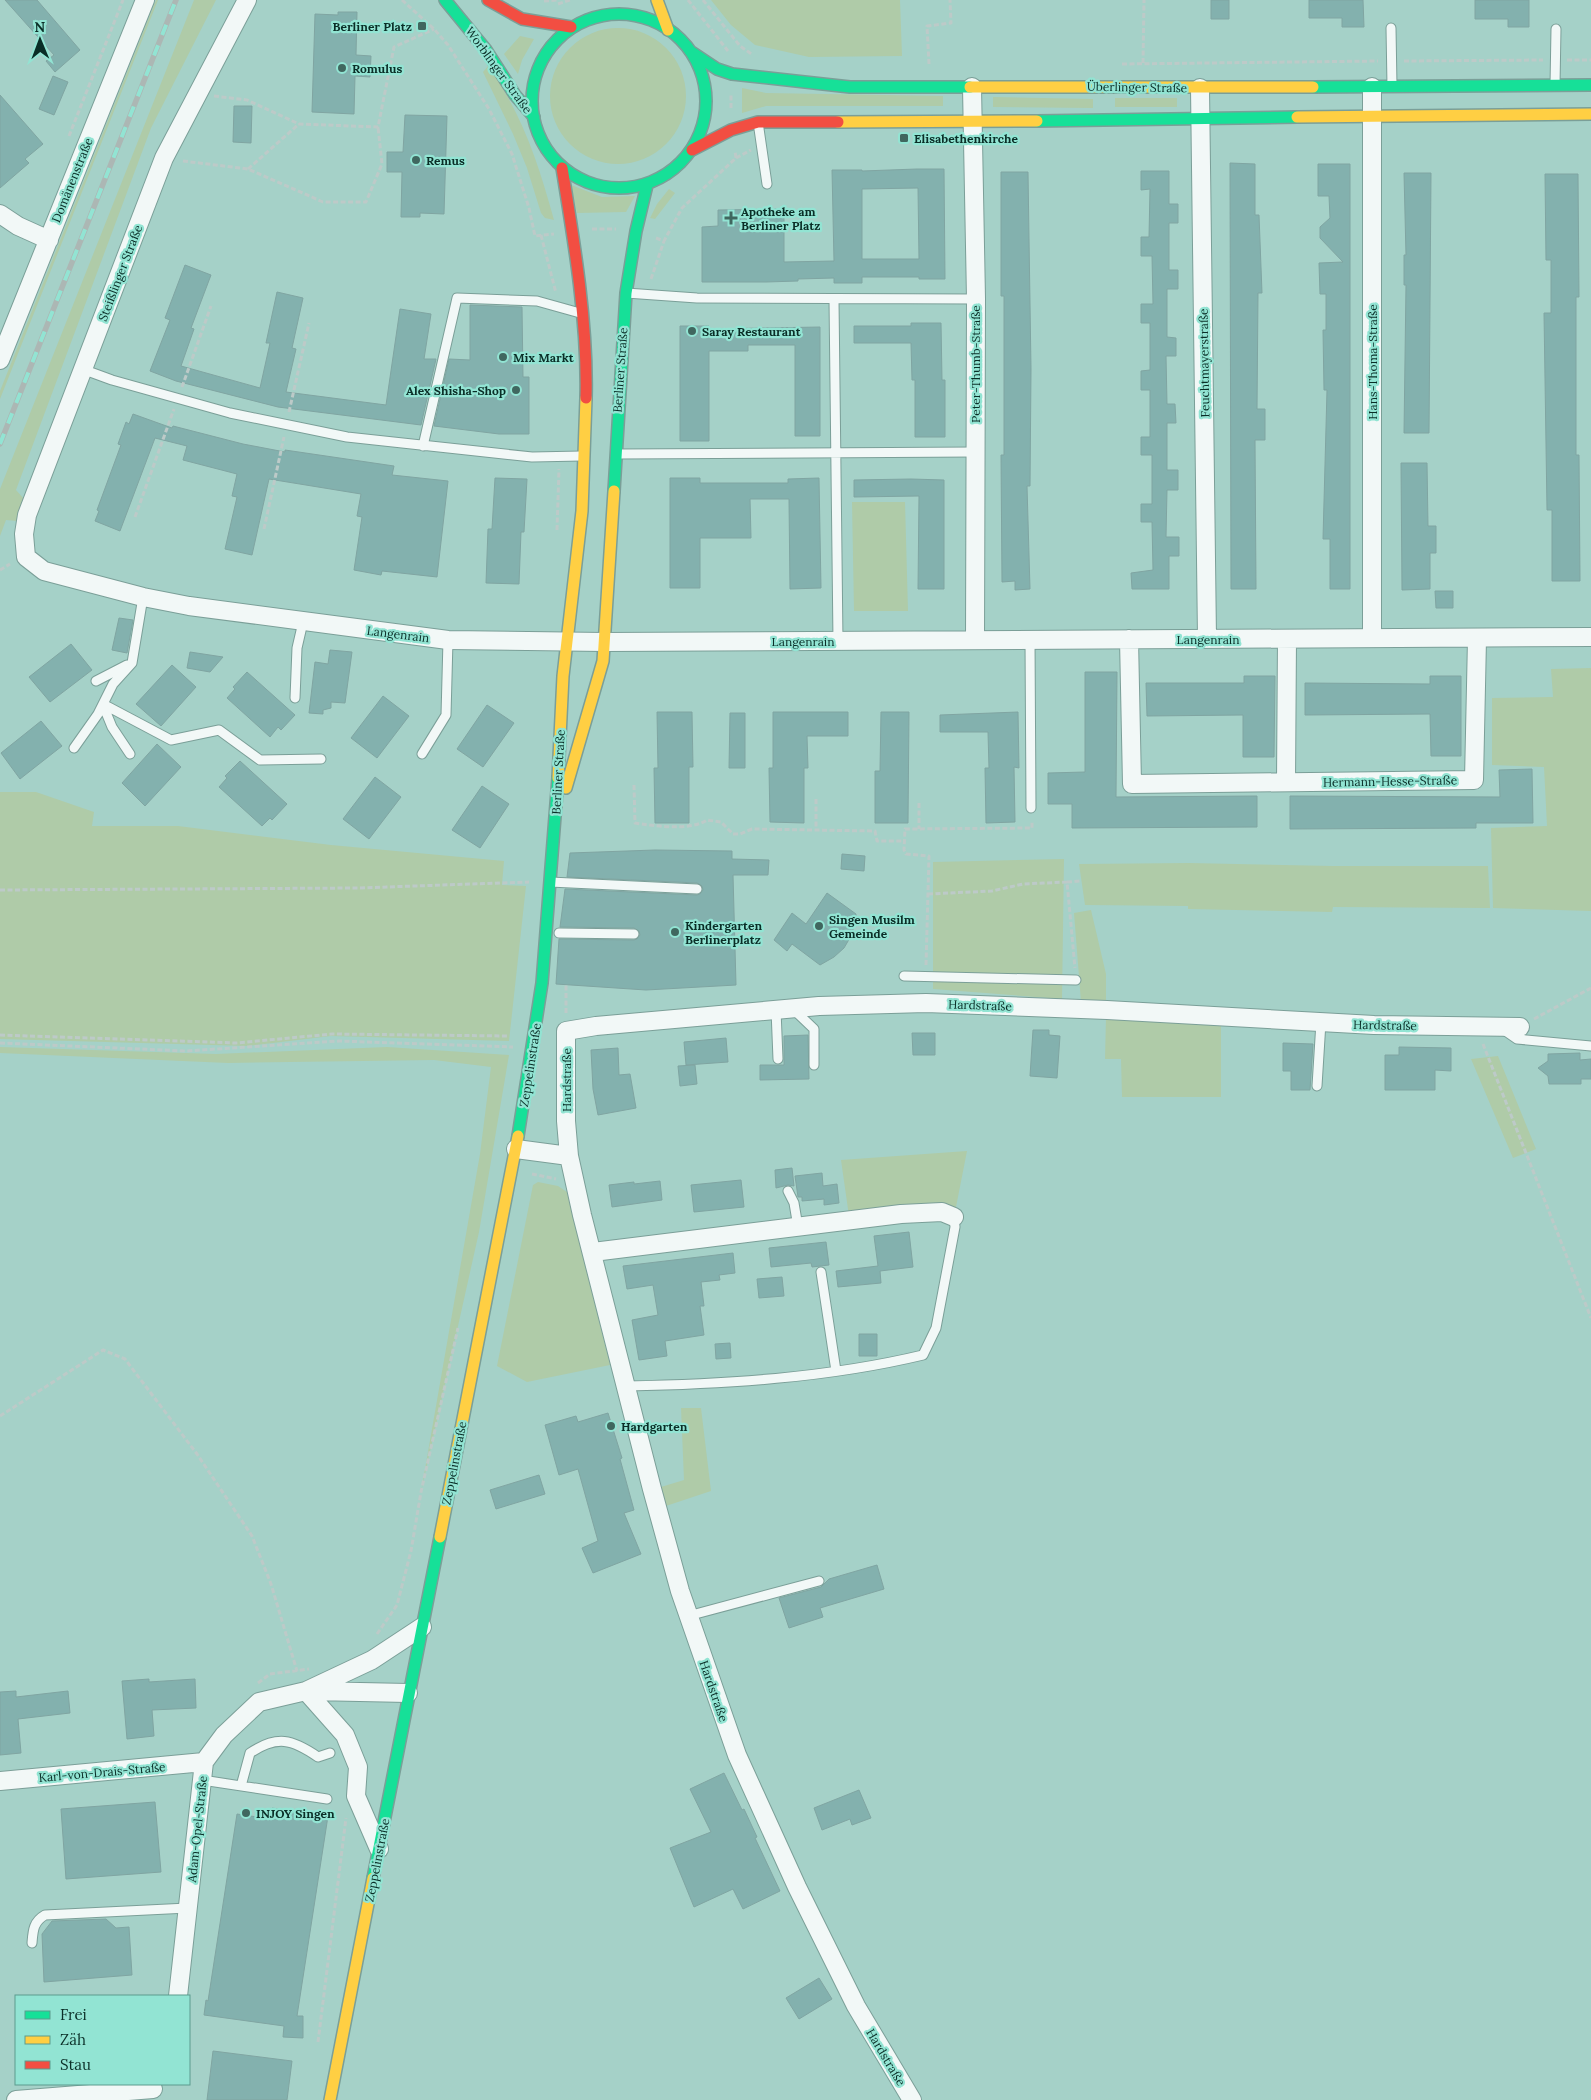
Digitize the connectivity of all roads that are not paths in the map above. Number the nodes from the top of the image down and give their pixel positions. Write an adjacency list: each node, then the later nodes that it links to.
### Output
1 (145, 0): 28 (street, Domänenstraße)
2 (247, 0): 34 (street, Steißlinger Straße)
3 (445, 0): 19 (street, Worblinger Straße)
4 (488, 0): 6 (street)
5 (657, 0): 9 (street)
6 (571, 27): 9 (street); 19 (street)
7 (1391, 28): 13 (lane)
8 (1556, 29): 12 (lane)
9 (668, 30): 10 (street)
10 (690, 51): 14 (street, Überlinger Straße); 23 (street)
11 (1591, 84): 12 (street, Überlinger Straße)
12 (1555, 85): 13 (street, Überlinger Straße)
13 (1392, 86): 15 (street, Überlinger Straße)
14 (972, 87): 16 (street, Überlinger Straße); 21 (street, Peter-Thumb-Straße)
15 (1372, 87): 16 (street, Überlinger Straße); 18 (street, Hans-Thoma-Straße)
16 (1200, 88): 20 (street, Feuchtmayerstraße)
17 (1591, 114): 18 (street)
18 (1372, 115): 20 (street); 45 (street, Hans-Thoma-Straße)
19 (534, 118): 24 (street)
20 (1200, 118): 21 (street); 44 (street, Feuchtmayerstraße)
21 (972, 121): 22 (street); 30 (street, Peter-Thumb-Straße)
22 (758, 122): 23 (street); 25 (lane)
23 (692, 150): 26 (street)
24 (562, 168): 26 (street); 32 (street, Berliner Straße)
25 (767, 184)
26 (647, 185): 29 (street, Berliner Straße)
27 (0, 214): 28 (street)
28 (49, 240): 33 (street, Domänenstraße)
29 (626, 293): 31 (lane); 38 (street, Berliner Straße)
30 (976, 299): 31 (lane); 36 (street, Peter-Thumb-Straße)
31 (834, 300): 37 (lane)
32 (582, 314): 35 (lane); 39 (street, Berliner Straße)
33 (0, 360)
34 (82, 369): 35 (lane); 40 (street, Steißlinger Straße)
35 (423, 446): 39 (lane)
36 (975, 452): 37 (lane); 50 (street, Peter-Thumb-Straße)
37 (835, 453): 38 (lane); 52 (lane)
38 (615, 454): 54 (street, Berliner Straße)
39 (584, 456): 53 (street, Berliner Straße)
40 (26, 557): 41 (street, Langenrain)
41 (143, 598): 42 (street, Langenrain); 55 (lane)
42 (302, 622): 49 (street, Langenrain); 57 (lane)
43 (1591, 637): 48 (street, Langenrain)
44 (1207, 638): 46 (street, Langenrain); 47 (street, Langenrain)
45 (1372, 638): 47 (street, Langenrain); 48 (street, Langenrain)
46 (1129, 639): 51 (street, Langenrain); 63 (street, Hermann-Hesse-Straße)
47 (1287, 639): 63 (street)
48 (1477, 639): 63 (street, Hermann-Hesse-Straße)
49 (448, 640): 53 (street, Langenrain); 61 (lane)
50 (974, 640): 51 (street, Langenrain); 52 (street, Langenrain)
51 (1030, 640): 64 (lane)
52 (838, 641): 54 (street, Langenrain)
53 (568, 642): 54 (street, Langenrain); 65 (street, Berliner Straße)
54 (604, 642): 65 (street, Berliner Straße)
55 (132, 663): 56 (lane); 58 (lane)
56 (96, 681)
57 (295, 698)
58 (103, 704): 59 (lane); 60 (lane); 62 (lane)
59 (74, 748)
60 (130, 754)
61 (422, 754)
62 (321, 759)
63 (1286, 782)
64 (1031, 808)
65 (556, 822): 66 (street, Zeppelinstraße)
66 (549, 882): 67 (lane); 80 (street, Zeppelinstraße)
67 (697, 889)
68 (559, 933): 69 (lane)
69 (634, 934)
70 (904, 976): 71 (lane)
71 (1076, 980)
72 (784, 1009): 73 (street, Hardstraße); 77 (lane); 78 (lane); 81 (street, Hardstraße)
73 (1321, 1022): 74 (street, Hardstraße); 79 (lane)
74 (1500, 1026): 75 (street, Hardstraße); 76 (lane)
75 (1520, 1027)
76 (1591, 1046)
77 (778, 1059)
78 (814, 1065)
79 (1317, 1086)
80 (516, 1149): 81 (street); 91 (street, Zeppelinstraße)
81 (569, 1156): 85 (street, Hardstraße)
82 (788, 1190): 84 (lane)
83 (954, 1217): 84 (street); 87 (lane)
84 (798, 1227): 85 (street)
85 (592, 1252): 88 (street, Hardstraße)
86 (821, 1272): 87 (lane)
87 (836, 1371): 88 (lane)
88 (627, 1386): 90 (street, Hardstraße)
89 (819, 1581): 90 (lane)
90 (688, 1616): 107 (street, Hardstraße)
91 (422, 1627): 92 (street, Adam-Opel-Straße); 93 (street, Zeppelinstraße)
92 (306, 1691): 93 (street, Adam-Opel-Straße); 95 (street, Adam-Opel-Straße); 100 (street)
93 (408, 1693): 100 (street, Zeppelinstraße)
94 (330, 1753): 98 (lane)
95 (204, 1762): 96 (street, Adam-Opel-Straße); 97 (street, Karl-von-Drais-Straße)
96 (202, 1780): 98 (lane); 101 (street, Adam-Opel-Straße)
97 (0, 1781)
98 (242, 1786): 99 (lane)
99 (327, 1799)
100 (379, 1849): 106 (street, Zeppelinstraße)
101 (188, 1908): 102 (lane); 103 (street, Adam-Opel-Straße)
102 (32, 1943)
103 (178, 1995)
104 (154, 2091): 105 (street)
105 (16, 2100)
106 (330, 2100)
107 (912, 2100)

